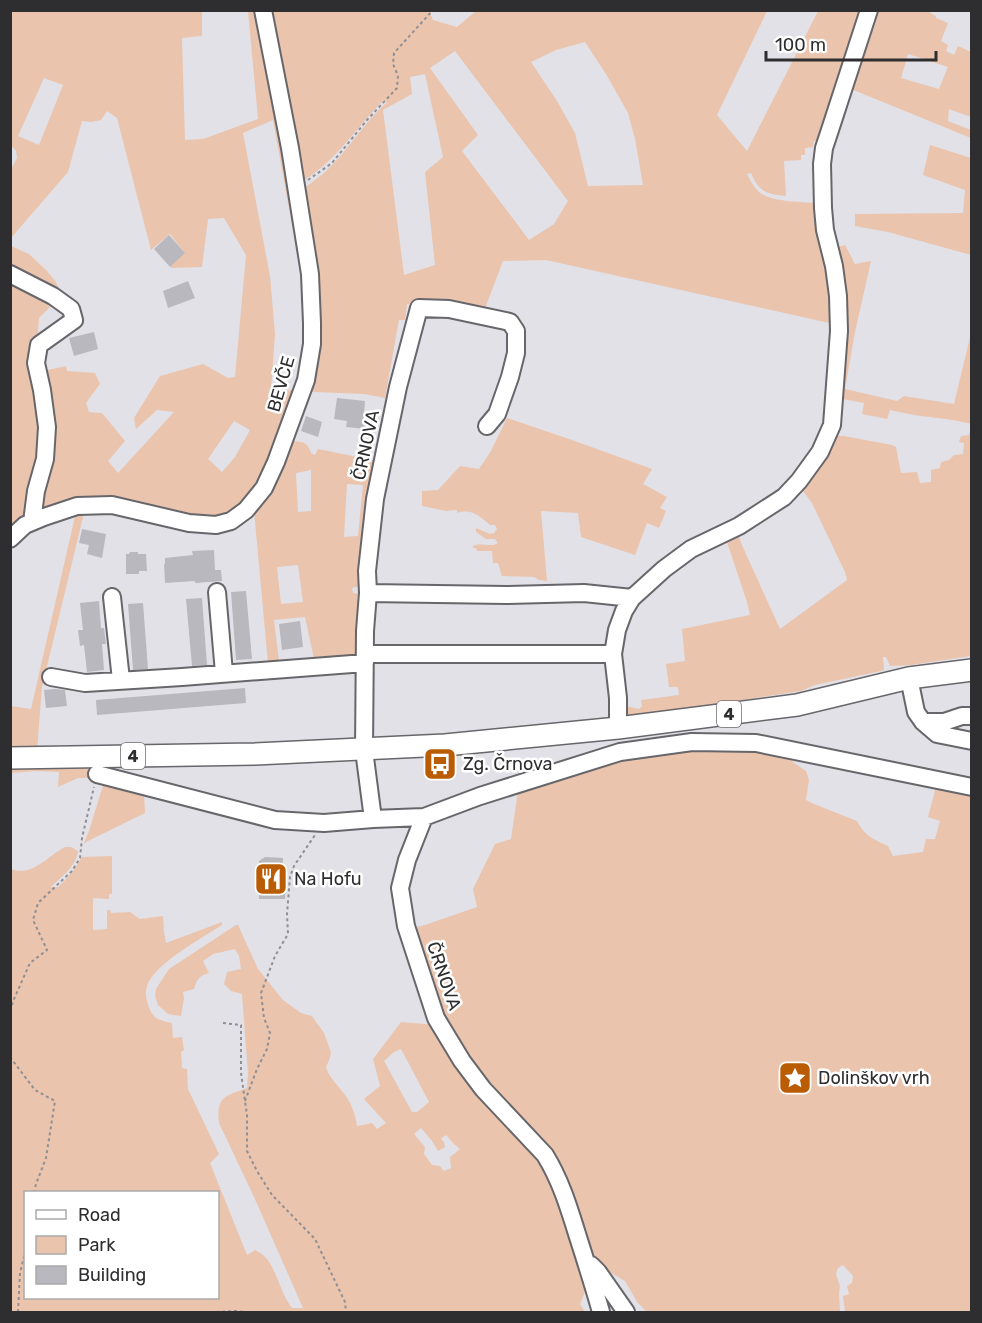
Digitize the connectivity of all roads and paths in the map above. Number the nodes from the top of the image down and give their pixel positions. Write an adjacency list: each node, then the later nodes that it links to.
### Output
1 (263, 10): 4 (street, BEVČE)
2 (433, 10): 4 (path)
3 (869, 10): 12 (street)
4 (296, 189): 7 (street, BEVČE)
5 (10, 274): 7 (street)
6 (487, 426): 10 (street, ČRNOVA)
7 (32, 522): 8 (street, BEVČE)
8 (10, 538)
9 (217, 592): 16 (street)
10 (368, 593): 12 (street); 14 (street, ČRNOVA)
11 (112, 597): 19 (street)
12 (632, 598): 13 (street)
13 (613, 654): 14 (street); 22 (street)
14 (365, 658): 16 (street); 24 (street, ČRNOVA)
15 (972, 670): 18 (main road, 4)
16 (224, 673): 19 (street)
17 (51, 676): 19 (street)
18 (909, 678): 21 (street); 22 (main road, 4)
19 (121, 680)
20 (972, 716): 21 (street)
21 (923, 722): 23 (street)
22 (618, 728): 24 (main road, 4)
23 (972, 741)
24 (364, 750): 25 (main road, 4); 29 (street, ČRNOVA)
25 (10, 758)
26 (97, 774): 30 (street); 31 (path)
27 (972, 787): 28 (street)
28 (424, 818): 29 (street); 37 (street, ČRNOVA)
29 (373, 819): 30 (street)
30 (324, 823): 34 (path)
31 (10, 1011)
32 (223, 1023): 34 (path)
33 (10, 1057): 35 (path)
34 (245, 1101): 41 (path)
35 (34, 1191)
36 (24, 1257): 38 (path)
37 (585, 1259): 42 (street, ČRNOVA); 43 (street)
38 (18, 1312)
39 (216, 1312): 40 (path)
40 (244, 1312)
41 (346, 1312)
42 (601, 1312)
43 (626, 1312)

